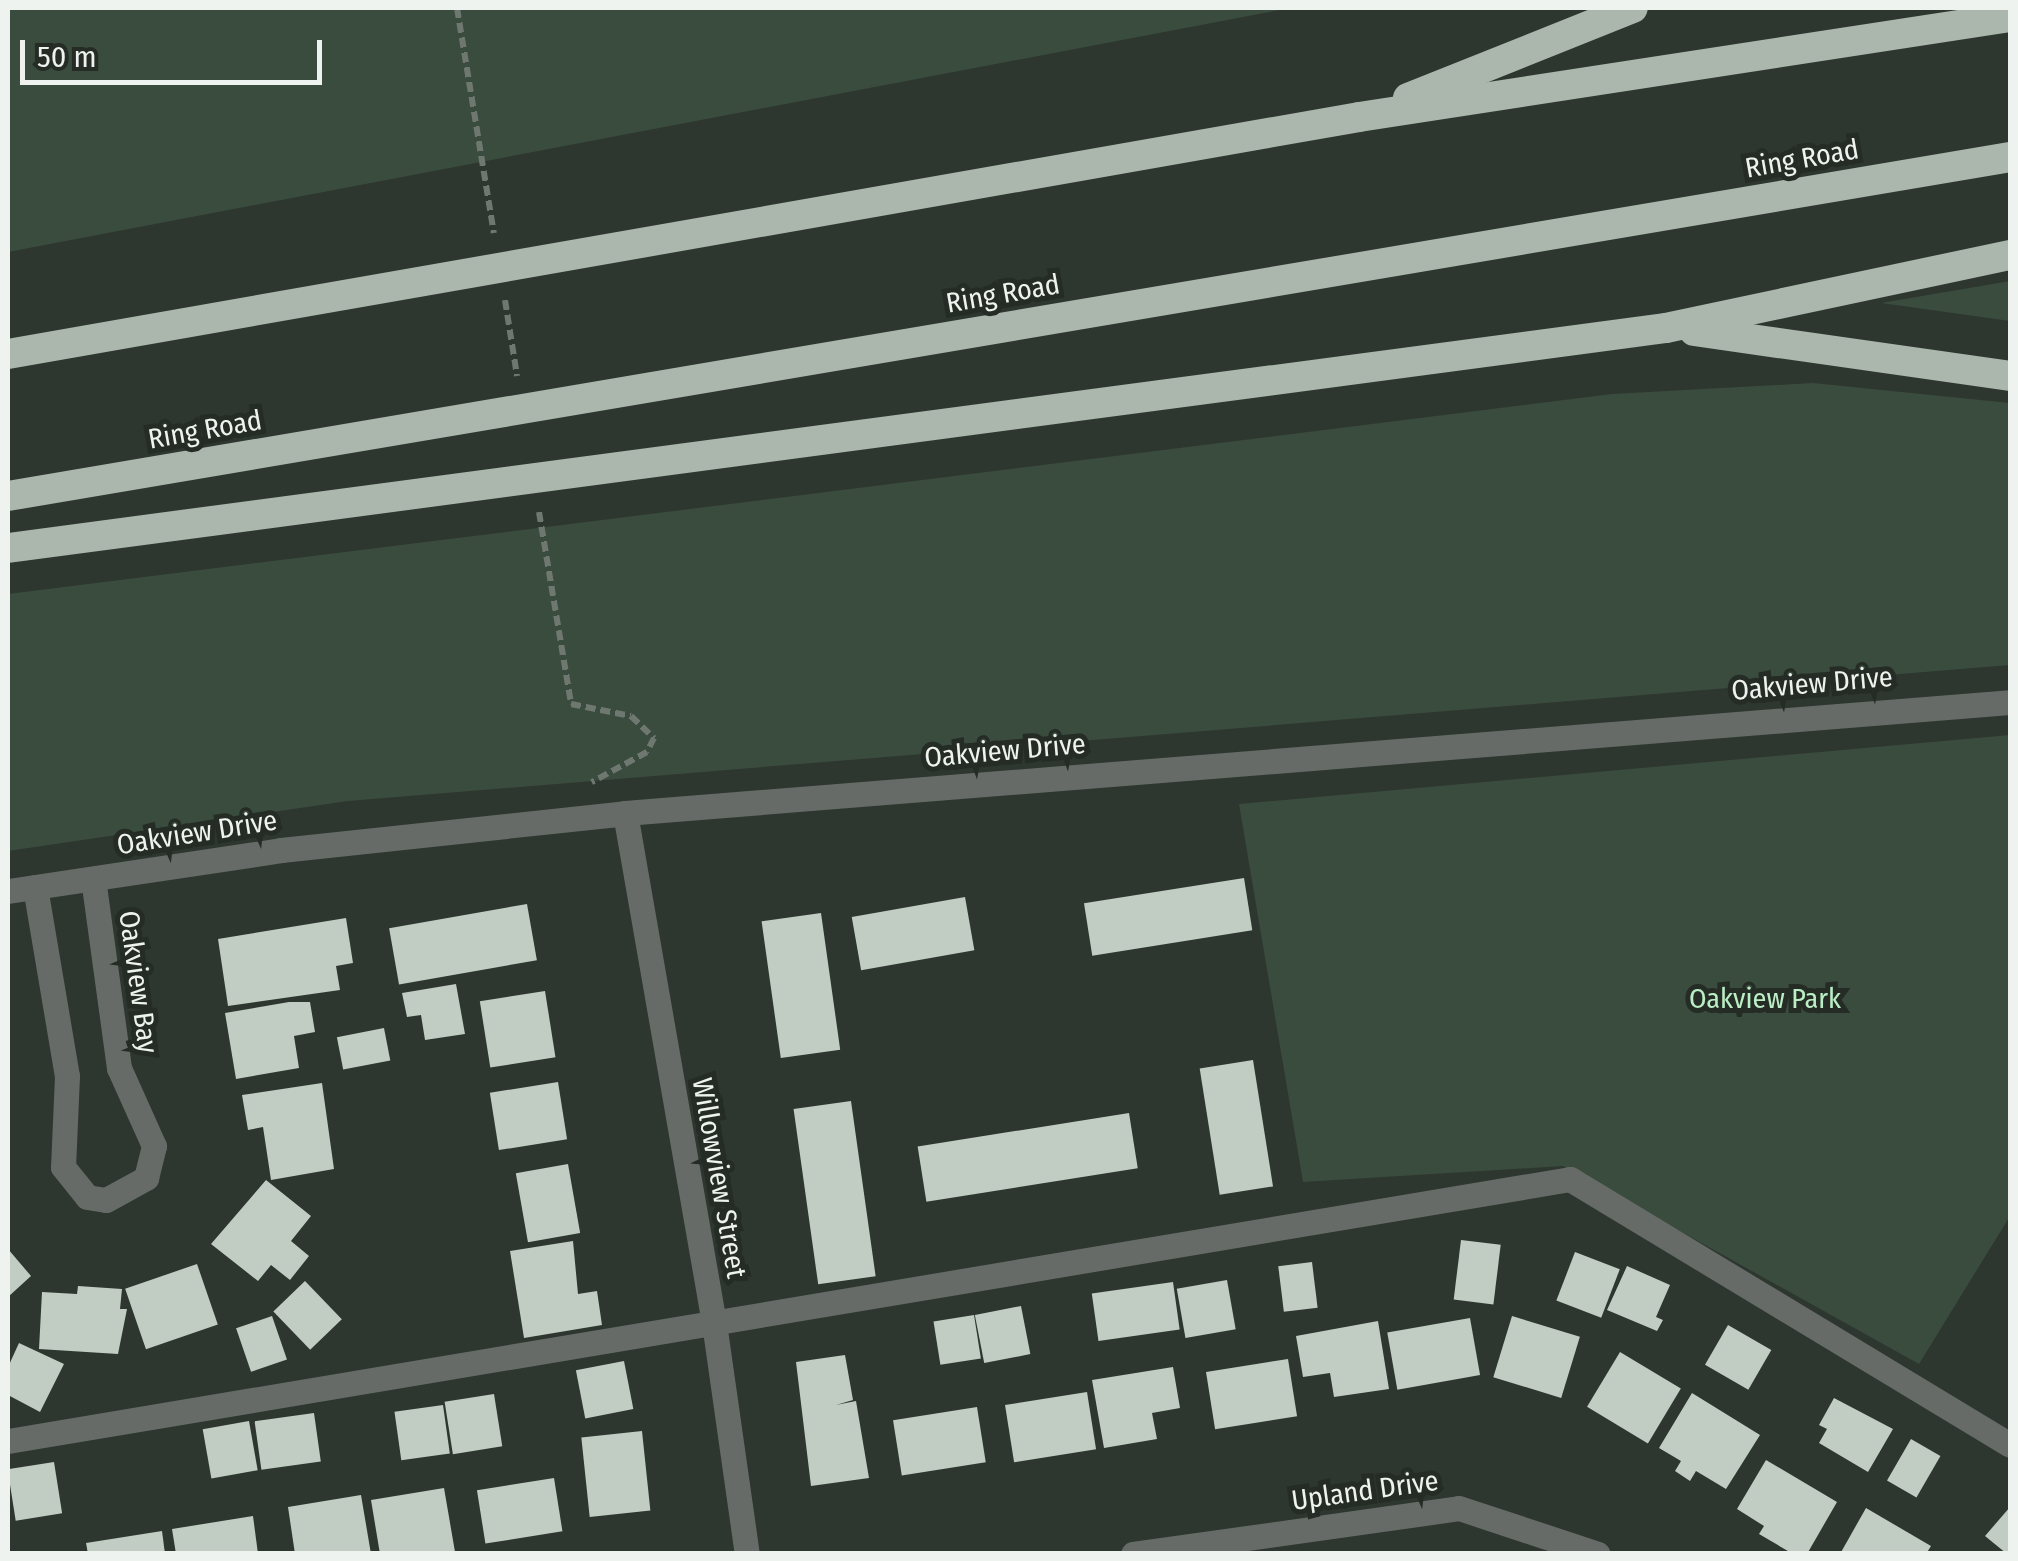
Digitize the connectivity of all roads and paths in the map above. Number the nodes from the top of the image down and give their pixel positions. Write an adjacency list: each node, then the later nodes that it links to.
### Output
1 (457, 8): 6 (path)
2 (1632, 8): 4 (highway)
3 (2010, 17): 4 (highway)
4 (1359, 117): 10 (highway)
5 (2010, 157): 13 (highway, Ring Road)
6 (495, 242)
7 (2010, 255): 9 (highway)
8 (502, 281): 12 (path)
9 (1666, 328): 11 (highway); 15 (highway)
10 (8, 354)
11 (2010, 376)
12 (518, 379)
13 (8, 496)
14 (537, 496): 18 (path)
15 (8, 548)
16 (2010, 702): 17 (street, Oakview Drive)
17 (625, 813): 18 (street, Oakview Drive); 22 (street, Willowview Street)
18 (588, 818): 19 (street, Oakview Drive)
19 (93, 879): 20 (street, Oakview Drive); 20 (street, Oakview Bay)
20 (35, 887): 21 (street, Oakview Drive)
21 (8, 890)
22 (714, 1323): 23 (street); 24 (street); 25 (street, Willowview Street)
23 (8, 1441)
24 (2010, 1446)
25 (748, 1554)
26 (1133, 1554): 27 (street, Upland Drive)
27 (1598, 1554)

